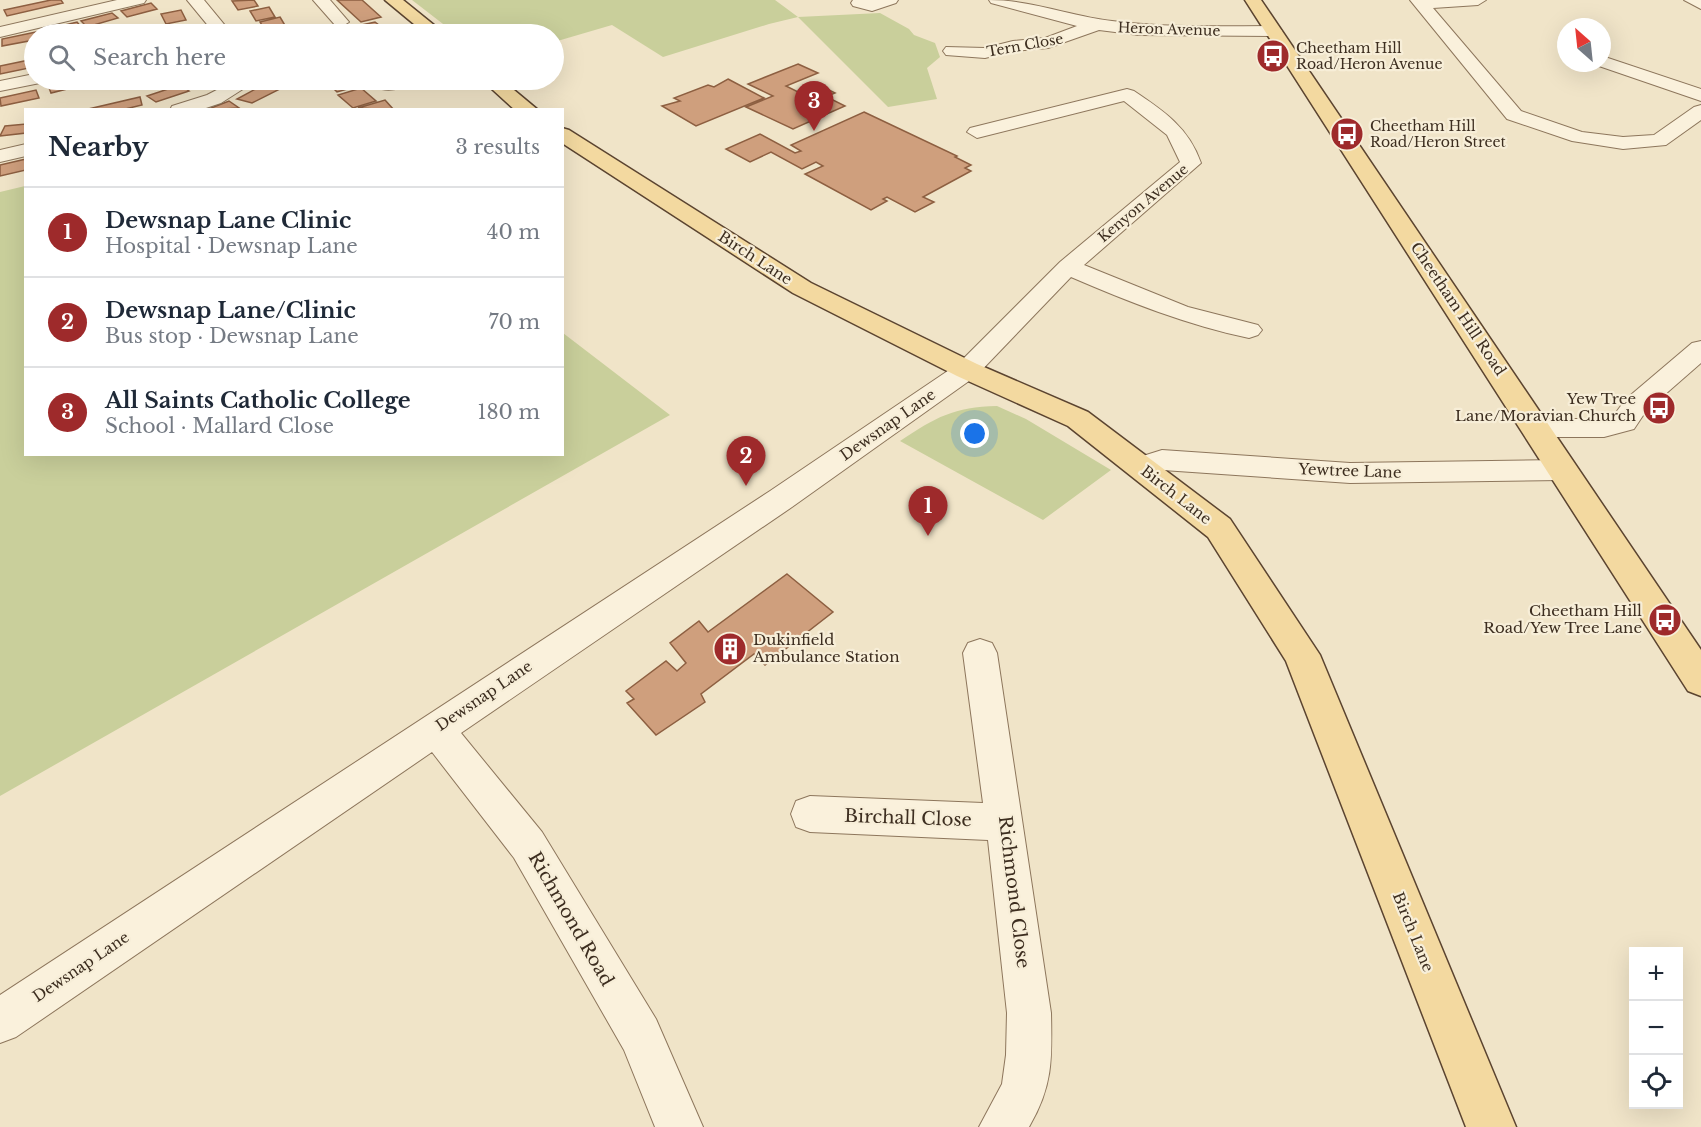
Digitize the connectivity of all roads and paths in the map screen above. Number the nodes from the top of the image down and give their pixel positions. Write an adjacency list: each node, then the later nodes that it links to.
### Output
1 (138, 0): 14 (street)
2 (195, 0): 15 (street)
3 (321, 0): 13 (street)
4 (393, 0): 16 (main road)
5 (890, 0): 11 (street)
6 (1253, 0): 19 (main road, Cheetham Hill Road)
7 (1478, 0): 10 (street)
8 (1692, 0): 12 (street)
9 (1003, 1): 17 (street, Heron Avenue)
10 (1420, 2): 32 (street)
11 (859, 3)
12 (1701, 4)
13 (340, 22)
14 (34, 24)
15 (214, 24)
16 (423, 24)
17 (1096, 25): 19 (street, Heron Avenue); 21 (street, Tern Close)
18 (24, 26): 20 (street)
19 (1274, 31): 41 (main road, Cheetham Hill Road)
20 (0, 32)
21 (952, 51)
22 (1611, 52): 24 (street)
23 (1611, 64): 29 (street)
24 (1701, 79)
25 (24, 81): 26 (street)
26 (0, 86)
27 (230, 90): 30 (street)
28 (503, 90): 31 (main road)
29 (1701, 95)
30 (185, 108)
31 (526, 108)
32 (1701, 111)
33 (977, 132): 37 (street, Kenyon Avenue)
34 (564, 135): 40 (main road, Birch Lane)
35 (24, 150): 36 (street)
36 (0, 156)
37 (1068, 267): 38 (street); 40 (street, Kenyon Avenue)
38 (1249, 330)
39 (1701, 349): 41 (street)
40 (967, 370): 42 (main road, Birch Lane); 46 (street, Dewsnap Lane)
41 (1536, 428): 43 (main road, Cheetham Hill Road)
42 (1140, 467): 43 (street, Yewtree Lane); 52 (main road, Birch Lane)
43 (1561, 470): 45 (main road, Cheetham Hill Road)
44 (980, 653): 48 (street, Richmond Close)
45 (1701, 680)
46 (435, 728): 49 (street, Dewsnap Lane); 50 (street, Richmond Road)
47 (810, 814): 48 (street, Birchall Close)
48 (1005, 822): 51 (street, Richmond Close)
49 (0, 1021)
50 (680, 1127)
51 (1003, 1127)
52 (1491, 1127)

